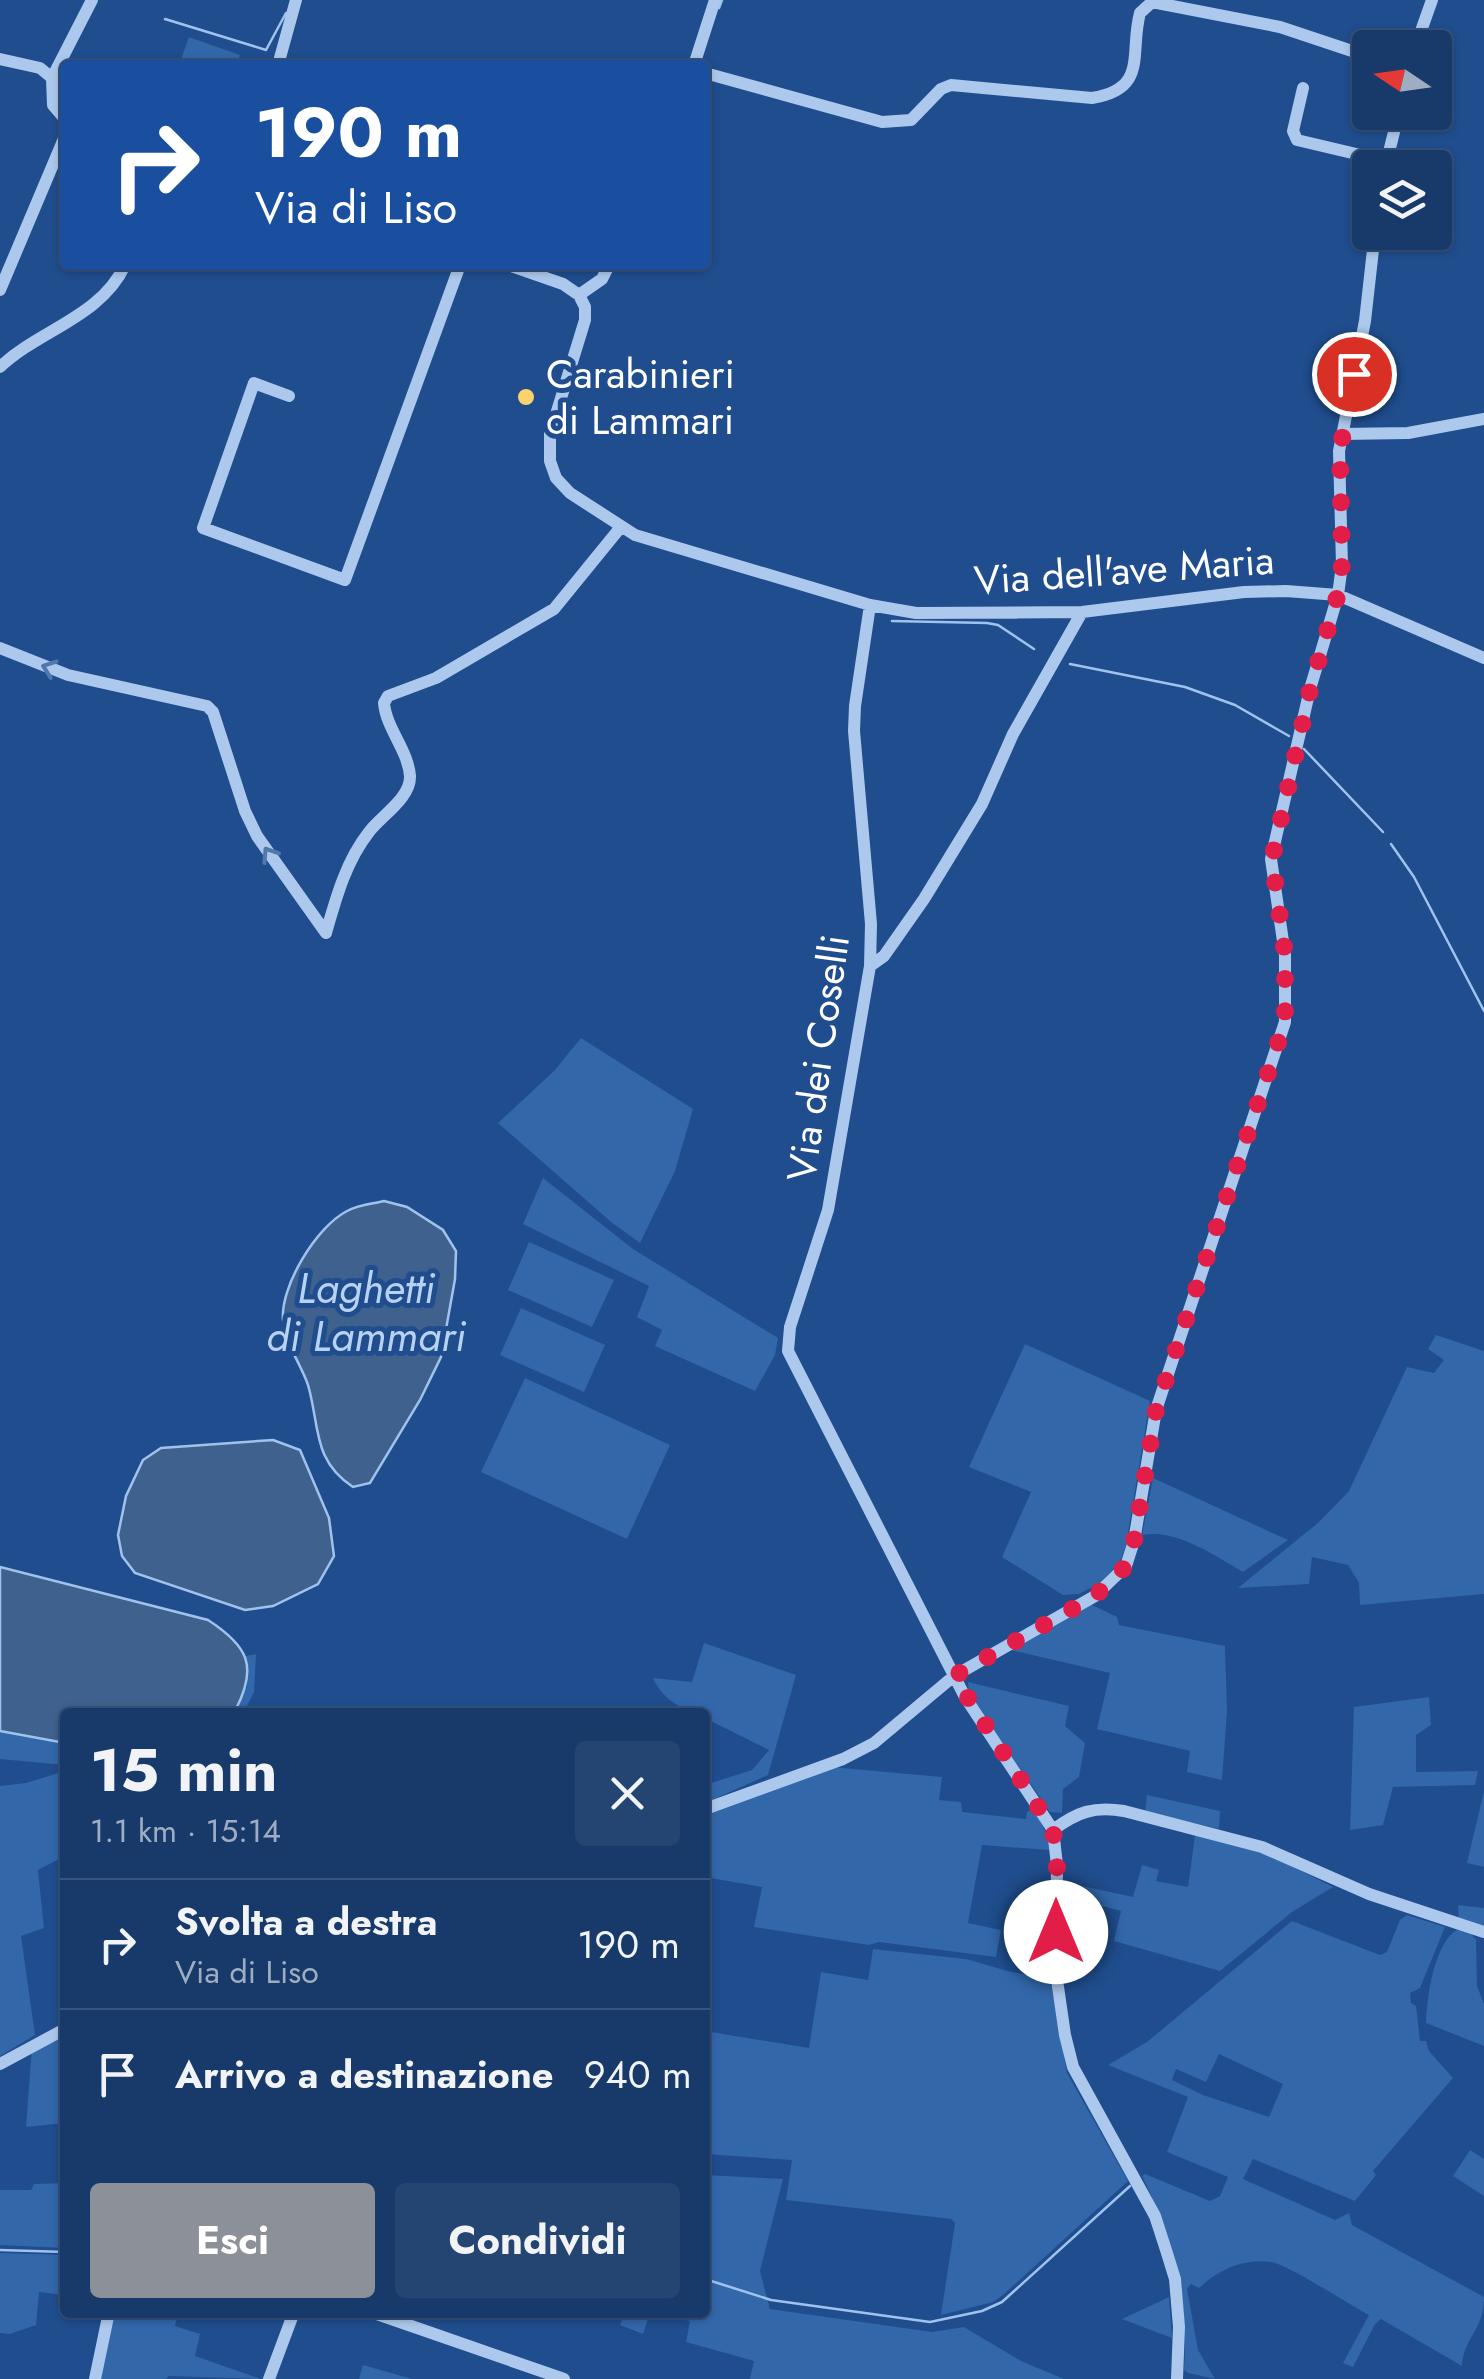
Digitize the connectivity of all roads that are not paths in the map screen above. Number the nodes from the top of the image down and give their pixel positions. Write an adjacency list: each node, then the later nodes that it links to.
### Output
1 (92, 0): 8 (street)
2 (296, 0): 9 (street)
3 (716, 0): 10 (street)
4 (1432, 0): 5 (street)
5 (1422, 30)
6 (1352, 51): 12 (street)
7 (0, 59): 13 (street)
8 (61, 60)
9 (279, 60)
10 (696, 60)
11 (60, 62): 13 (street)
12 (710, 74)
13 (52, 78): 15 (street)
14 (1303, 88): 17 (street)
15 (60, 113)
16 (60, 148): 23 (street)
17 (1352, 155)
18 (1373, 250): 28 (street)
19 (122, 270): 25 (street)
20 (458, 270): 26 (street)
21 (522, 270): 24 (street)
22 (606, 270): 24 (street)
23 (0, 290)
24 (579, 295): 29 (street, Via dell'ave Maria)
25 (0, 368)
26 (290, 396)
27 (1484, 419): 28 (street)
28 (1342, 434): 30 (street)
29 (620, 528): 31 (street, Via dell'ave Maria); 33 (street, one-way to 33)
30 (1338, 594): 32 (street, Via dell'ave Maria); 34 (street, Via dell'ave Maria); 36 (street)
31 (870, 606): 32 (street, Via dell'ave Maria); 35 (street, Via dei Coselli)
32 (1082, 612): 35 (street)
33 (0, 648)
34 (1484, 658)
35 (870, 966): 36 (street, Via dei Coselli)
36 (954, 1676): 37 (street); 38 (street)
37 (710, 1807)
38 (1053, 1830): 39 (street); 48 (street)
39 (1484, 1932)
40 (60, 2032): 41 (street)
41 (0, 2064)
42 (108, 2318): 45 (street)
43 (292, 2318): 46 (street)
44 (388, 2318): 47 (street)
45 (95, 2379)
46 (268, 2379)
47 (564, 2379)
48 (1177, 2379)

